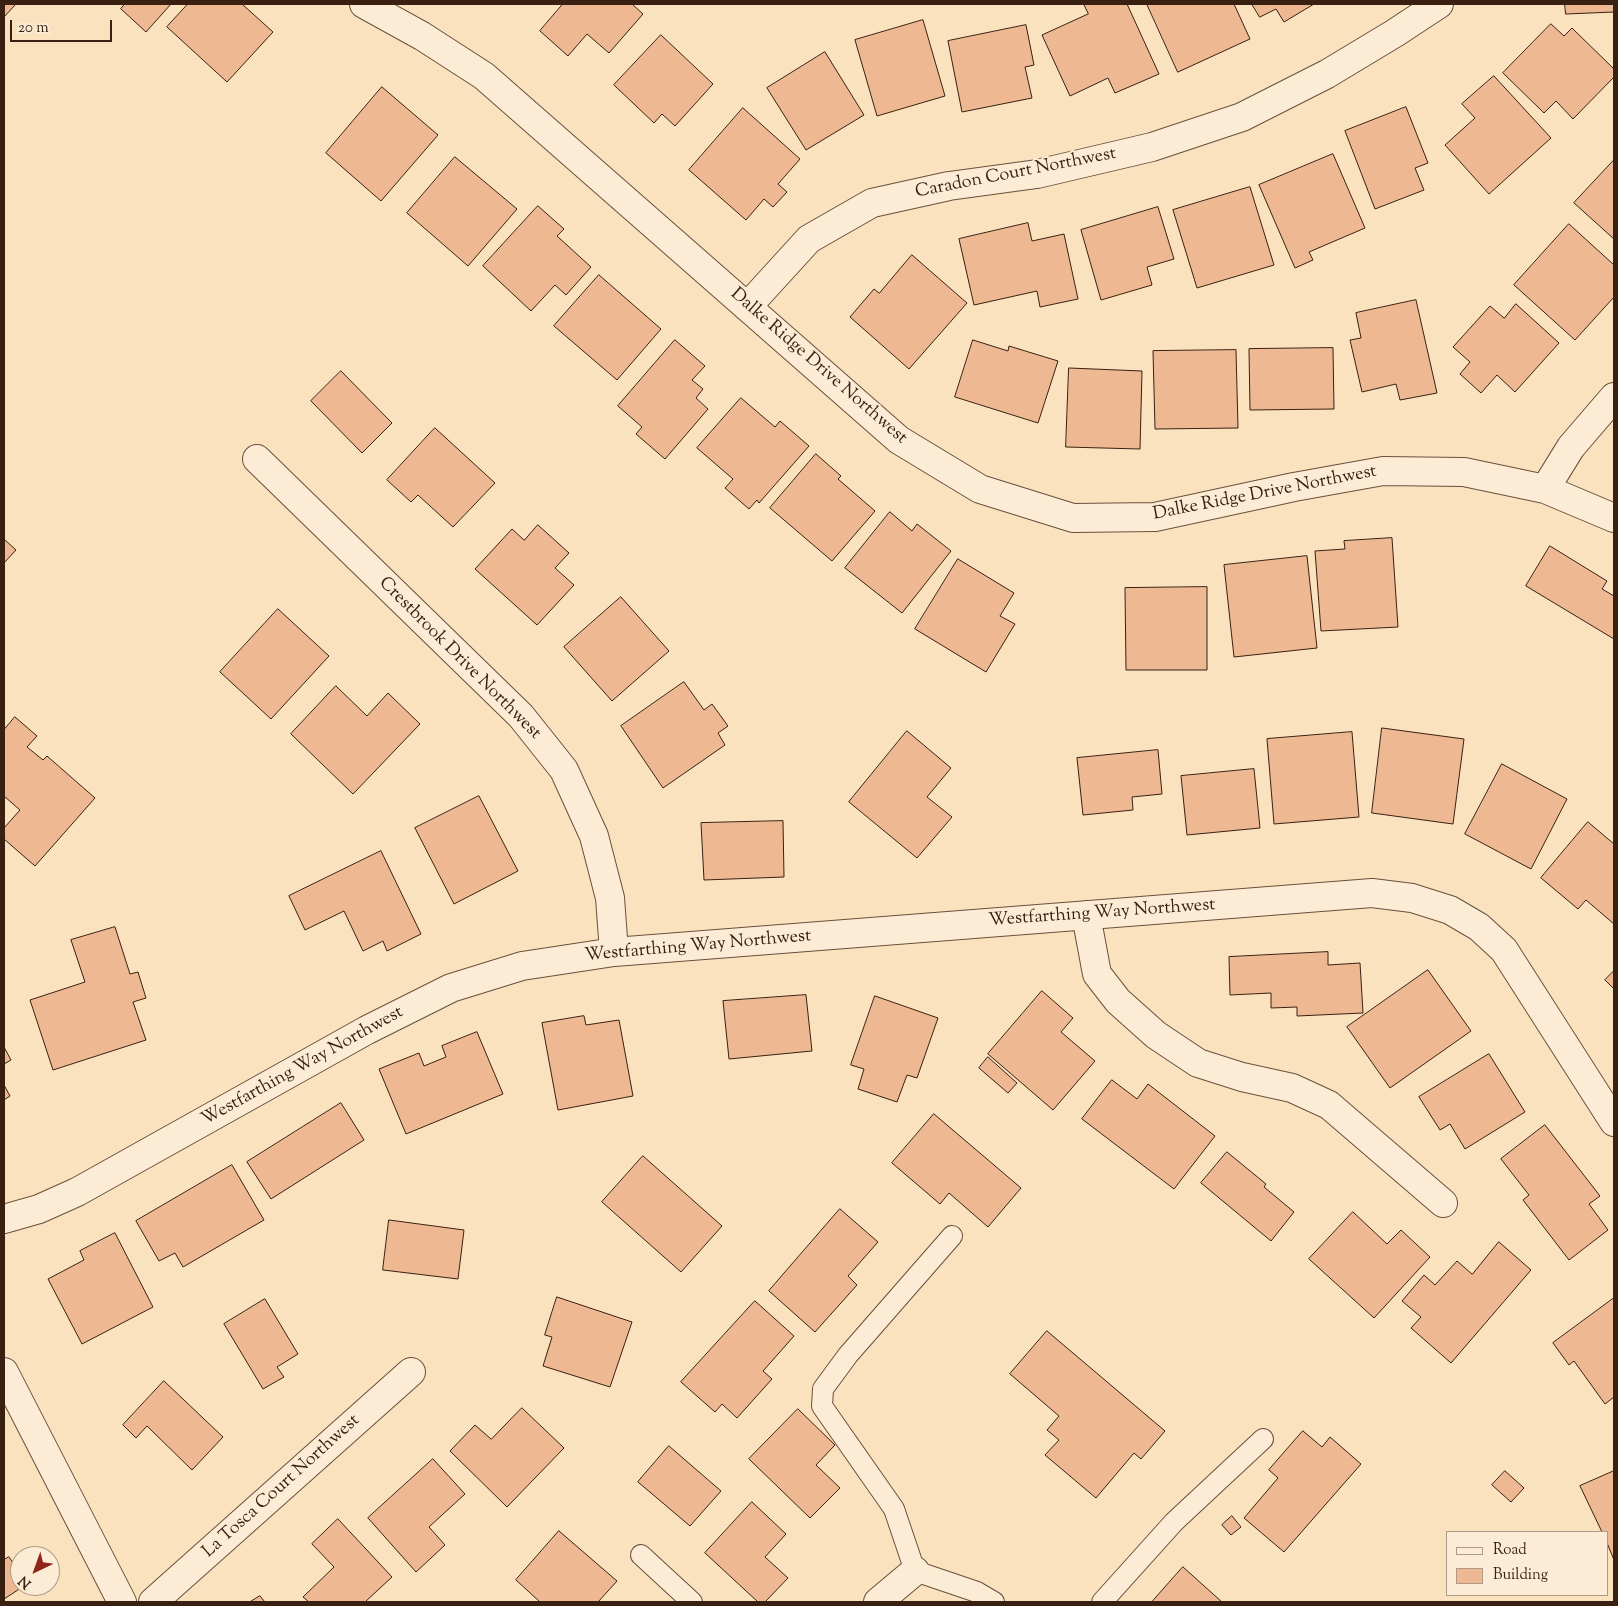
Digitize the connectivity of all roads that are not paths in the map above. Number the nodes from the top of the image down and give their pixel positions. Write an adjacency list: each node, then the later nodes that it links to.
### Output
1 (364, 4): 3 (street, Dalke Ridge Drive Northwest)
2 (1439, 4): 3 (street, Caradon Court Northwest)
3 (748, 307): 6 (street, Dalke Ridge Drive Northwest)
4 (1614, 397): 6 (street)
5 (257, 459): 9 (street, Crestbrook Drive Northwest)
6 (1545, 489): 7 (street, Dalke Ridge Drive Northwest)
7 (1614, 518)
8 (1086, 915): 9 (street, Westfarthing Way Northwest); 10 (street, Westfarthing Way Northwest); 11 (street)
9 (614, 952): 12 (street, Westfarthing Way Northwest)
10 (1614, 1122)
11 (1443, 1203)
12 (4, 1219)
13 (952, 1236): 18 (lane)
14 (4, 1372): 19 (street)
15 (411, 1372): 20 (street, La Tosca Court Northwest)
16 (1263, 1439): 24 (lane)
17 (641, 1555): 21 (lane)
18 (915, 1571): 22 (street); 23 (lane)
19 (122, 1602)
20 (153, 1602)
21 (692, 1602)
22 (878, 1602)
23 (994, 1602)
24 (1102, 1602)

